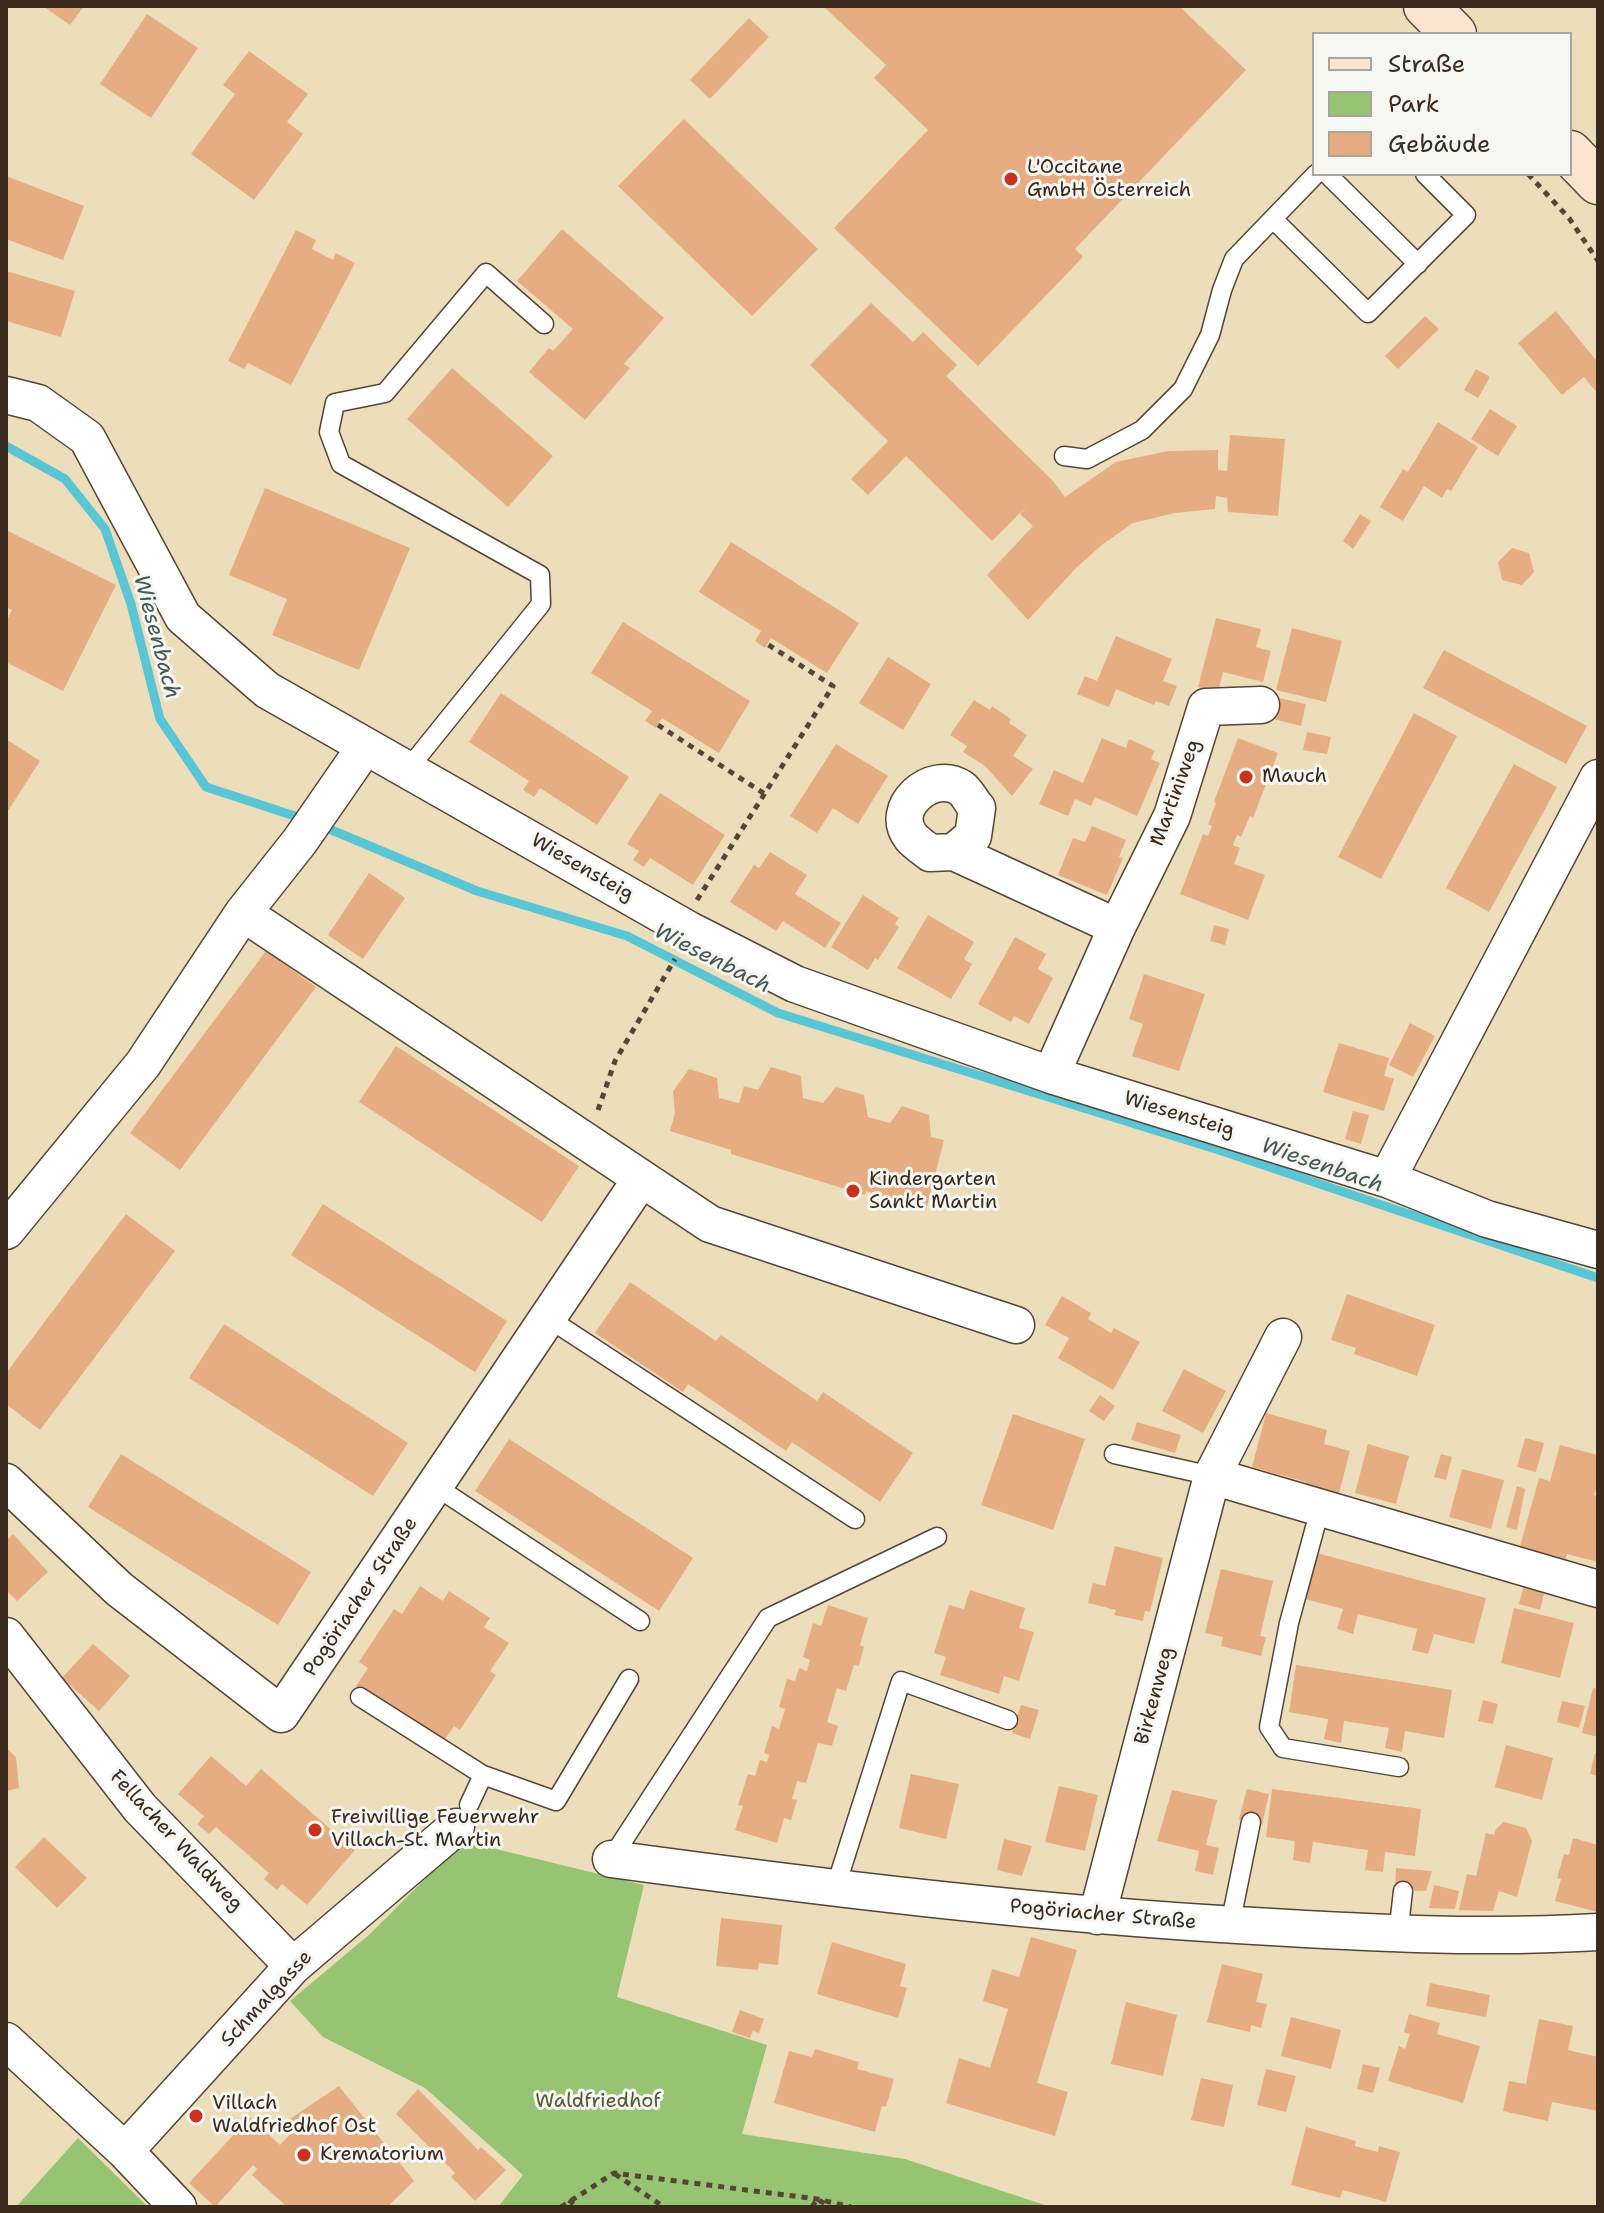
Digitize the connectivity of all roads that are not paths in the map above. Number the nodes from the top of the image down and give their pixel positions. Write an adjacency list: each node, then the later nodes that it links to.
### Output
1 (1572, 155): 5 (main road)
2 (1314, 176): 6 (lane)
3 (1329, 176): 7 (lane)
4 (1427, 176): 7 (lane)
5 (1598, 182)
6 (1273, 219): 7 (lane); 10 (lane)
7 (1418, 264)
8 (544, 324): 13 (lane)
9 (6, 395): 12 (street, Wiesensteig)
10 (1064, 456)
11 (1261, 705): 17 (street, Martiniweg)
12 (365, 747): 13 (street, Wiesensteig); 16 (street)
13 (408, 769): 18 (street, Wiesensteig)
14 (1598, 778): 20 (street)
15 (954, 852): 17 (street)
16 (243, 913): 19 (street); 21 (street)
17 (1117, 927): 18 (street, Martiniweg)
18 (1051, 1075): 20 (street, Wiesensteig)
19 (641, 1179): 23 (street, Pogöriacher Straße); 24 (street)
20 (1387, 1179): 22 (street, Wiesensteig)
21 (6, 1231)
22 (1598, 1250)
23 (548, 1318): 29 (street, Pogöriacher Straße); 31 (lane)
24 (1016, 1325)
25 (1283, 1337): 27 (street, Birkenweg)
26 (1114, 1454): 27 (lane)
27 (1212, 1476): 30 (street); 46 (street, Birkenweg)
28 (6, 1482): 29 (street, Pogöriacher Straße)
29 (435, 1486): 34 (lane)
30 (1320, 1509): 33 (street); 39 (lane)
31 (855, 1519)
32 (937, 1537): 43 (lane)
33 (1598, 1589)
34 (640, 1621)
35 (6, 1636): 50 (street, Fellacher Waldweg)
36 (629, 1679): 40 (lane)
37 (360, 1697): 40 (lane)
38 (1008, 1720): 44 (lane)
39 (1399, 1767)
40 (483, 1775): 41 (lane)
41 (463, 1816): 50 (street, Schmalgasse)
42 (1251, 1822): 47 (lane)
43 (611, 1859): 44 (street, Pogöriacher Straße)
44 (835, 1889): 46 (street, Pogöriacher Straße)
45 (1403, 1891): 49 (lane)
46 (1097, 1916): 47 (street, Pogöriacher Straße)
47 (1230, 1925): 49 (street, Pogöriacher Straße)
48 (1598, 1932): 49 (street, Pogöriacher Straße)
49 (1398, 1935)
50 (293, 1966): 52 (street, Schmalgasse)
51 (6, 2041): 52 (street)
52 (125, 2151): 53 (street)
53 (178, 2207)

